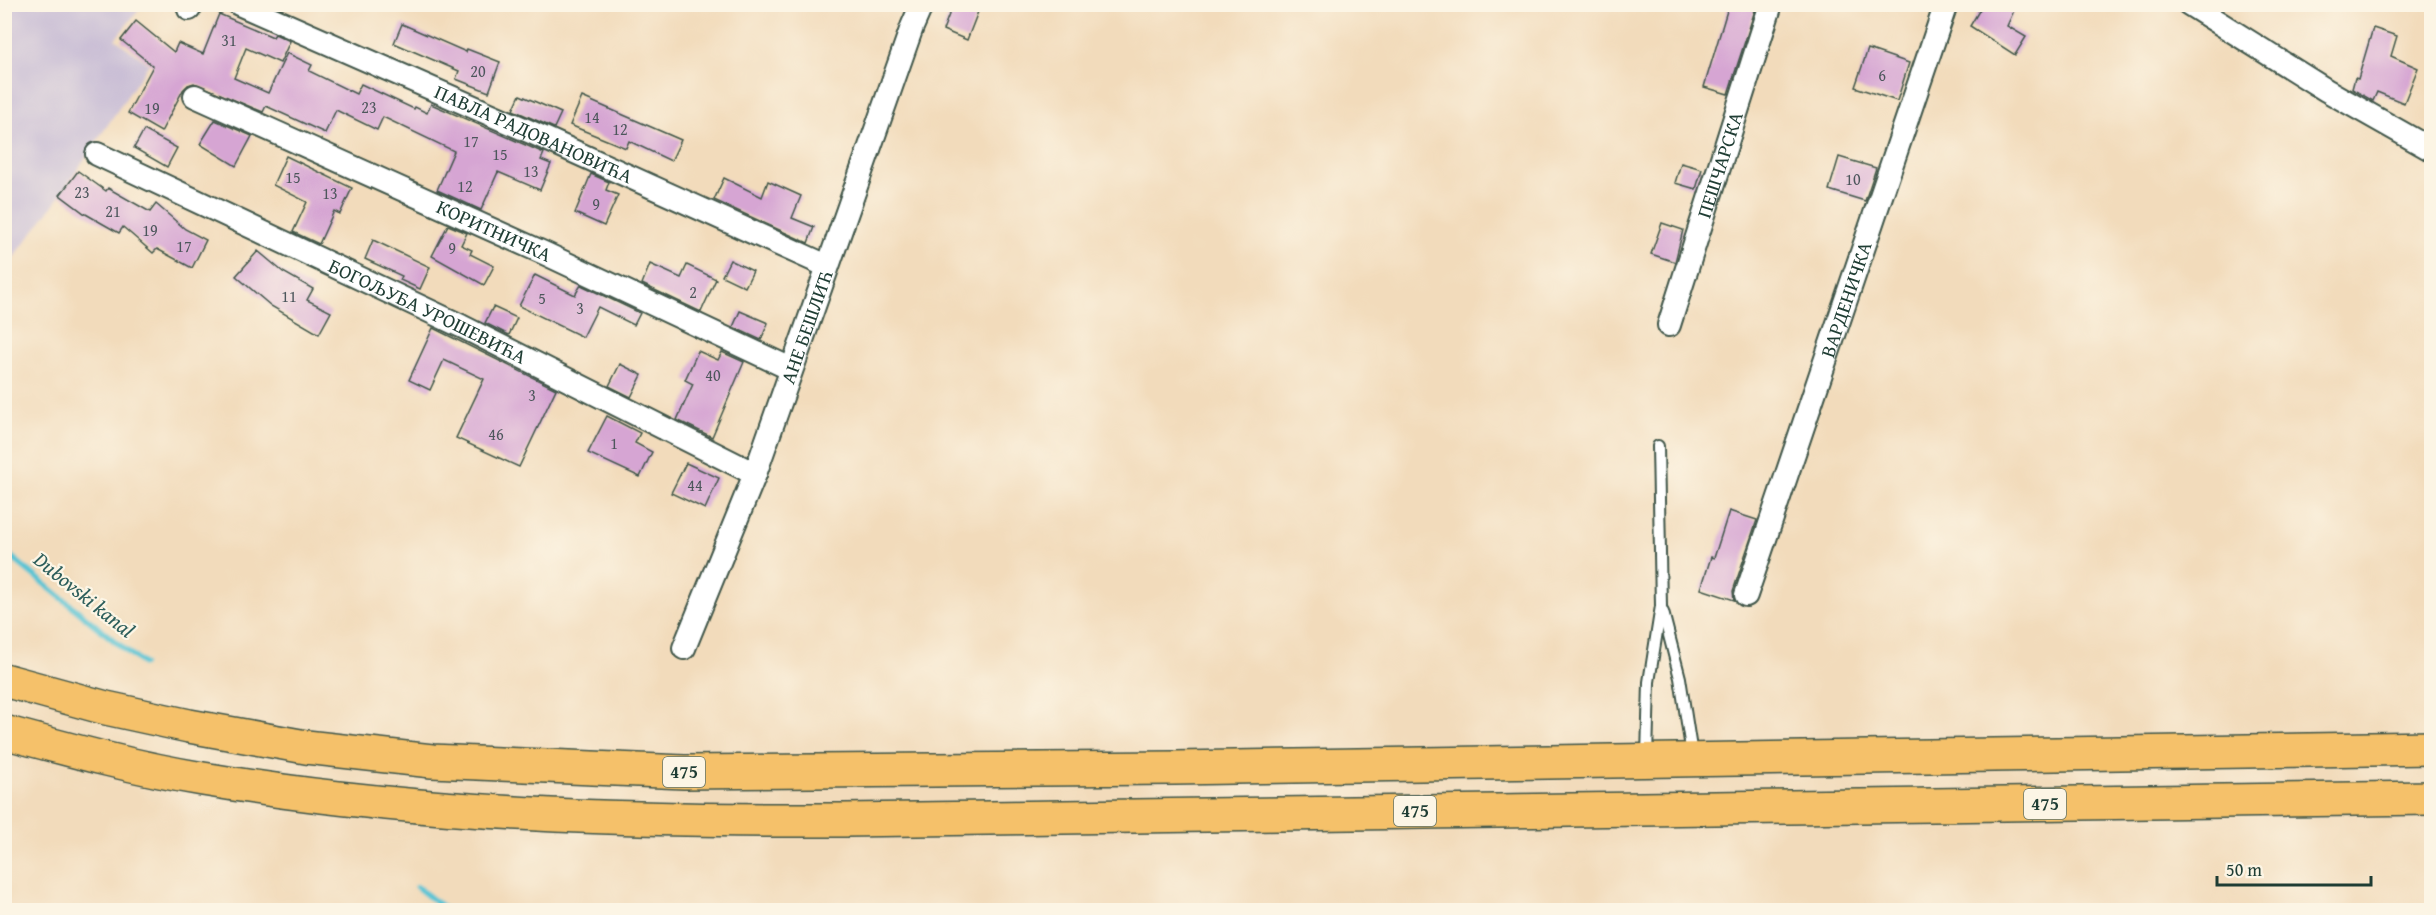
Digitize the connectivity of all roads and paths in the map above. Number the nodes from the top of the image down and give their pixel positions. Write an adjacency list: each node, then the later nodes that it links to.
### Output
1 (239, 4): 9 (street, ПАВЛА РАДОВАНОВИЋА)
2 (922, 4): 9 (street, АНЕ БЕШЛИЋ)
3 (1772, 4): 10 (street, ПЕШЧАРСКА)
4 (1946, 4): 14 (street, ВАРДЕНИЧКА)
5 (2189, 4): 7 (street)
6 (195, 96): 11 (street, КОРИТНИЧКА)
7 (2432, 150)
8 (97, 154): 13 (street, БОГОЉУБА УРОШЕВИЋА)
9 (827, 266): 11 (street, АНЕ БЕШЛИЋ)
10 (1669, 325)
11 (791, 369): 13 (street, АНЕ БЕШЛИЋ)
12 (1658, 446): 15 (lane)
13 (754, 474): 16 (street, АНЕ БЕШЛИЋ)
14 (1746, 595)
15 (1661, 606): 20 (lane); 21 (lane)
16 (684, 648)
17 (4, 680): 20 (highway, 475)
18 (4, 732): 22 (highway, 475)
19 (2432, 748): 21 (highway, 475)
20 (1647, 760): 21 (highway, 475)
21 (1692, 760)
22 (2432, 798)

